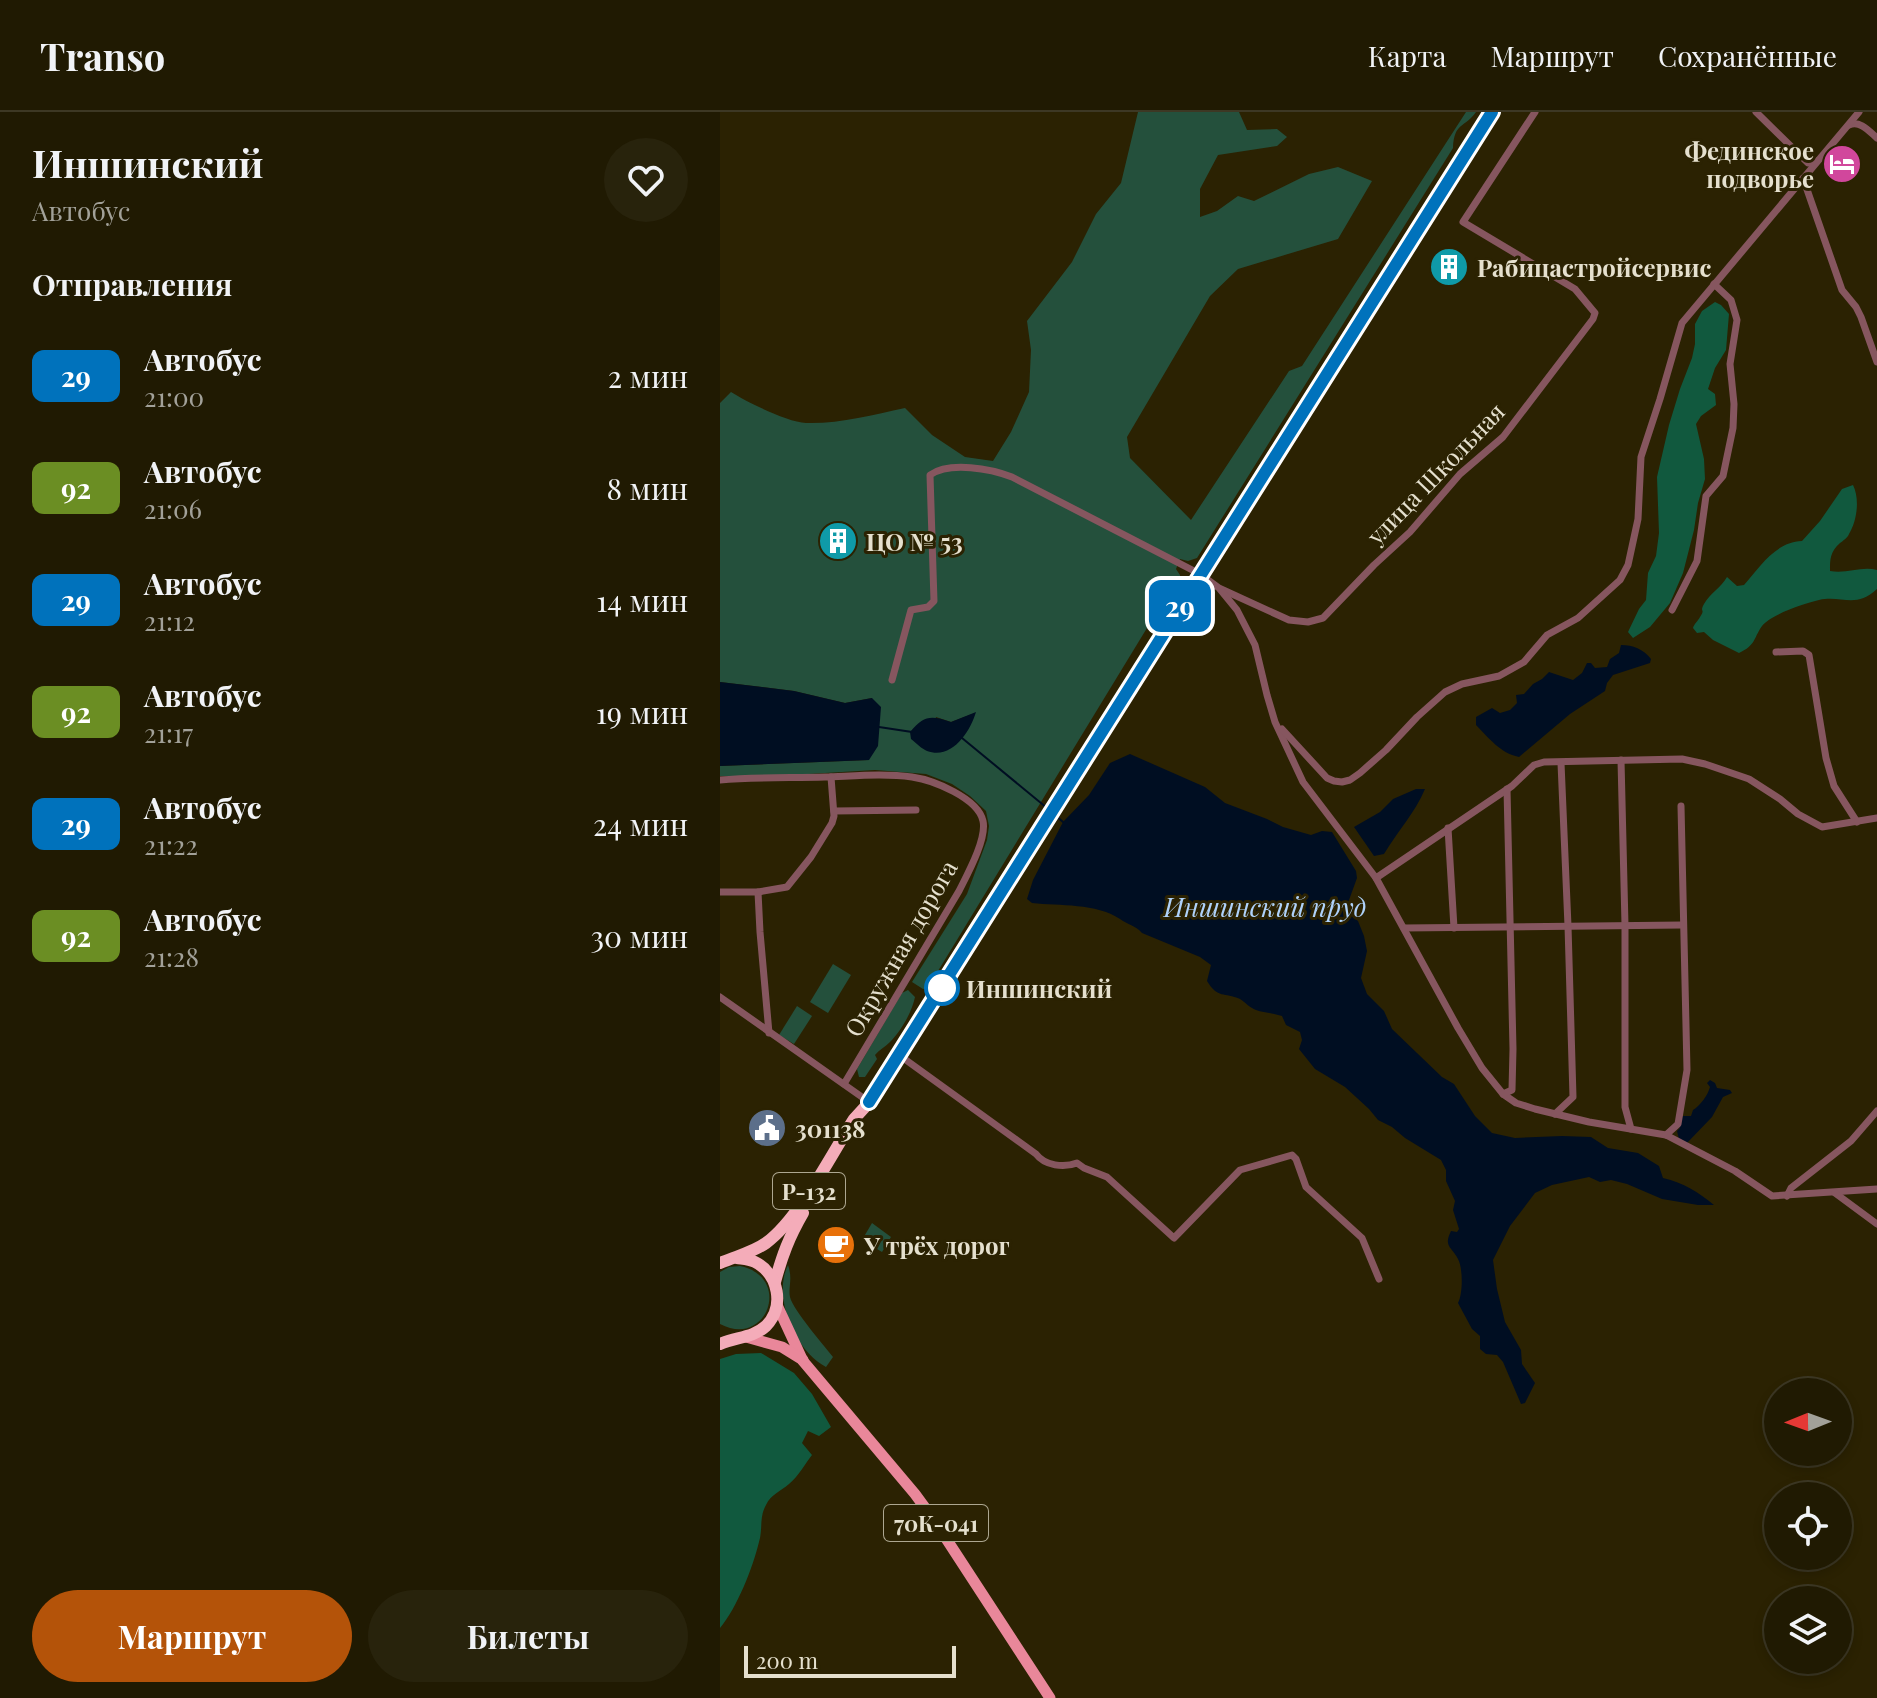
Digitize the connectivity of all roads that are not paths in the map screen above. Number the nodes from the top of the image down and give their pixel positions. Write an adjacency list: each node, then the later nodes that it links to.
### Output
1 (1492, 112): 11 (highway, Р-132)
2 (1535, 112): 12 (street, улица Школьная)
3 (1756, 112): 7 (street)
4 (1859, 112): 5 (street)
5 (1847, 126): 6 (street); 7 (street)
6 (1877, 138)
7 (1818, 160): 8 (street)
8 (1803, 178): 9 (street); 10 (street)
9 (1714, 284): 13 (street); 16 (street)
10 (1877, 362)
11 (1200, 574): 12 (street); 15 (street); 39 (highway, Р-132)
12 (1219, 588): 16 (street)
13 (1672, 610)
14 (1776, 652): 26 (street)
15 (892, 680)
16 (1275, 722): 28 (street)
17 (1621, 760): 18 (street); 26 (street); 31 (street)
18 (1561, 763): 21 (street); 33 (street)
19 (831, 777): 20 (street, Окружная дорога); 24 (street); 40 (street, Окружная дорога)
20 (720, 780)
21 (1507, 789): 27 (street); 34 (street)
22 (1681, 806): 32 (street)
23 (916, 810): 24 (street)
24 (834, 811): 30 (street)
25 (1877, 818): 26 (street)
26 (1857, 822)
27 (1448, 828): 28 (street); 36 (street)
28 (1376, 878): 35 (street)
29 (720, 892): 30 (street)
30 (758, 892): 38 (street)
31 (1625, 925): 32 (street); 33 (street); 45 (street)
32 (1682, 925): 46 (street)
33 (1568, 926): 34 (street); 44 (street)
34 (1510, 927): 36 (street); 41 (street)
35 (1404, 928): 36 (street); 41 (street)
36 (1454, 928)
37 (720, 997): 38 (street)
38 (769, 1033): 40 (street)
39 (899, 1055): 42 (highway, Р-132); 53 (street)
40 (844, 1084): 42 (street)
41 (1503, 1094): 44 (street)
42 (867, 1104): 51 (highway, Р-132); 54 (highway, Р-132)
43 (1877, 1111): 49 (street)
44 (1555, 1114): 45 (street)
45 (1631, 1129): 46 (street)
46 (1666, 1135): 49 (street)
47 (1877, 1189): 48 (street)
48 (1835, 1193): 49 (street); 50 (street)
49 (1787, 1196)
50 (1877, 1224)
51 (743, 1259): 52 (highway, Р-132); 54 (highway)
52 (721, 1261)
53 (1379, 1279)
54 (775, 1282): 55 (highway, Р-132)
55 (777, 1305): 57 (highway); 59 (main road, 70К-041)
56 (720, 1333): 57 (highway)
57 (741, 1337): 58 (highway); 59 (main road, 70К-041)
58 (720, 1344)
59 (803, 1361): 60 (main road, 70К-041)
60 (1050, 1698)

